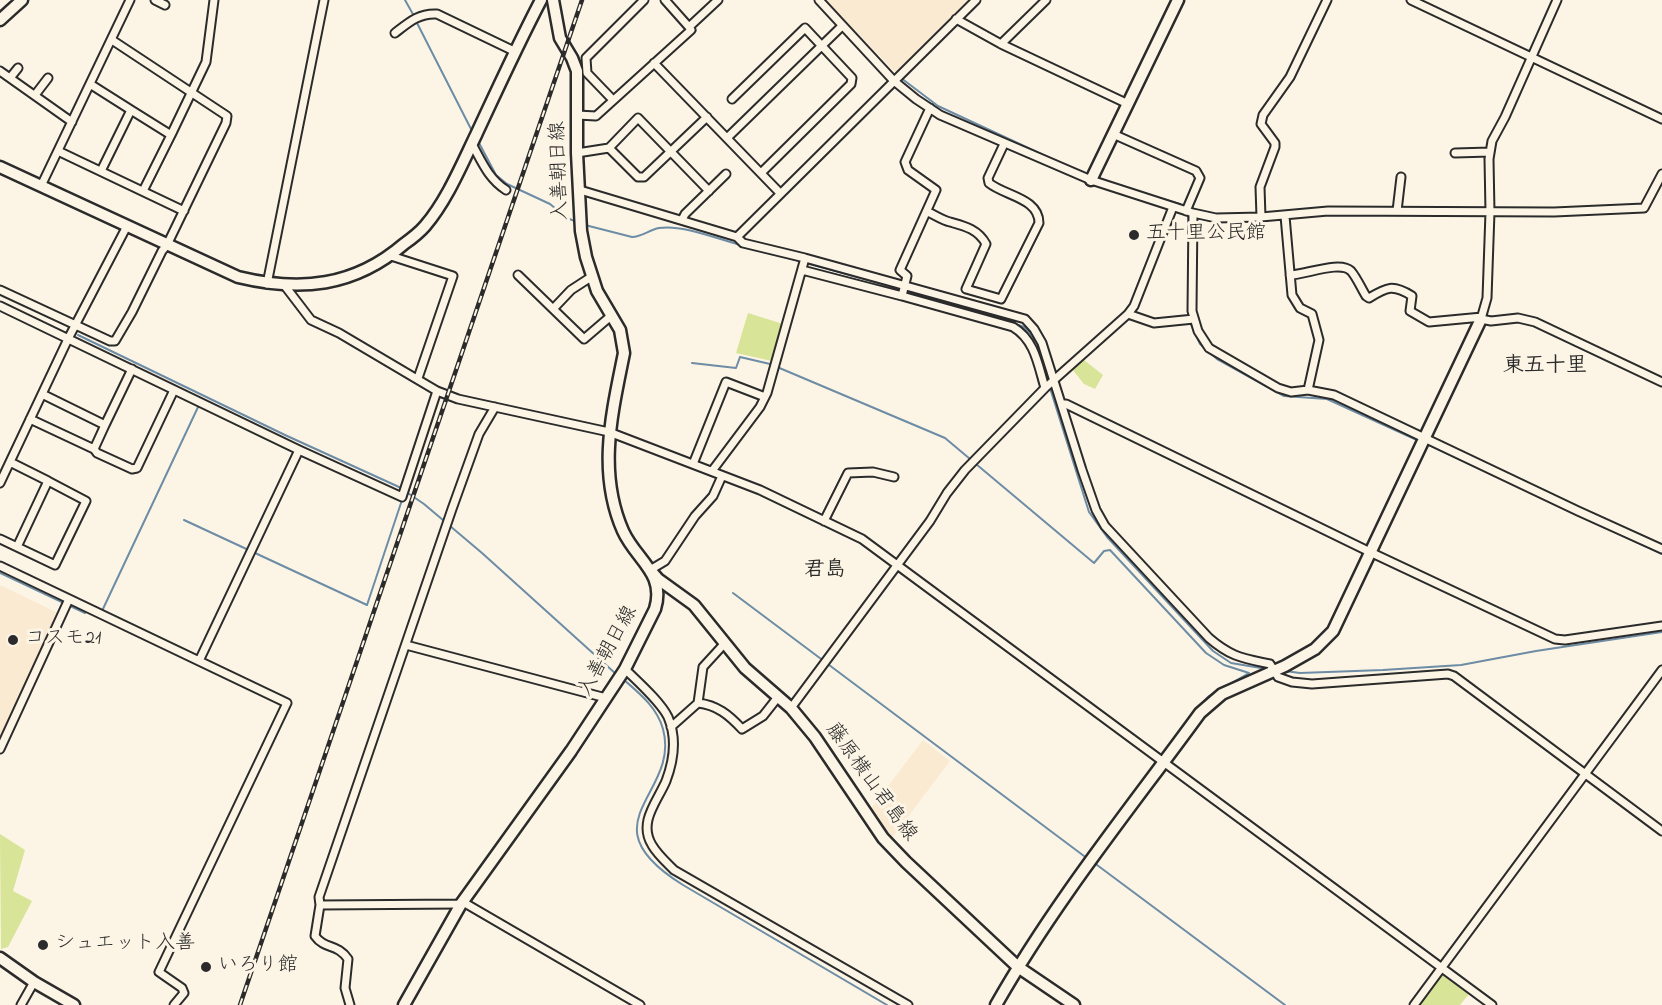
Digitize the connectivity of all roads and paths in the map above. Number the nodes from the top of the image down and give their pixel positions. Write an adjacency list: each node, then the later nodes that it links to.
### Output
1 (22, 0): 20 (main road)
2 (130, 0): 24 (street)
3 (155, 0): 18 (street)
4 (214, 0): 36 (street)
5 (324, 0): 89 (street)
6 (541, 0): 27 (main road)
7 (554, 0): 43 (main road, 入善朝日線)
8 (644, 0): 39 (street)
9 (665, 0): 22 (street)
10 (718, 0): 22 (street)
11 (819, 0): 21 (street)
12 (976, 0): 19 (street)
13 (1046, 0): 25 (street)
14 (1178, 0): 40 (main road)
15 (1327, 0): 78 (street)
16 (1411, 0): 28 (street)
17 (1557, 0): 28 (street)
18 (165, 5)
19 (956, 19): 25 (street); 34 (street)
20 (0, 20)
21 (842, 26): 26 (street); 34 (street)
22 (689, 27): 29 (street)
23 (395, 33): 27 (street)
24 (112, 40): 35 (street); 36 (street)
25 (1001, 44): 40 (street)
26 (822, 46): 38 (street); 49 (street); 60 (street)
27 (516, 52): 50 (main road)
28 (1531, 56): 45 (street); 55 (street)
29 (654, 63): 39 (street); 44 (street)
30 (18, 68): 32 (street)
31 (0, 71): 32 (street)
32 (10, 78): 37 (street)
33 (48, 78): 37 (street)
34 (894, 81): 41 (street); 70 (street)
35 (90, 84): 42 (street); 46 (street)
36 (192, 91): 48 (street); 72 (street)
37 (34, 95): 46 (street)
38 (732, 99)
39 (613, 100): 43 (street)
40 (1128, 104): 47 (main road)
41 (930, 108): 51 (street); 74 (street)
42 (131, 110): 48 (street); 59 (street)
43 (577, 115): 56 (main road, 入善朝日線)
44 (707, 117): 49 (street); 54 (street)
45 (1662, 119)
46 (72, 122): 53 (street)
47 (1113, 134): 64 (main road); 75 (street)
48 (171, 135): 69 (street)
49 (728, 138): 60 (street)
50 (472, 144): 66 (street); 83 (main road)
51 (1004, 144): 64 (street); 74 (street)
52 (609, 148): 54 (street); 54 (street); 56 (street)
53 (58, 151): 59 (street); 65 (street)
54 (671, 152): 68 (street)
55 (1490, 152): 57 (street); 76 (street)
56 (576, 153): 67 (main road, 入善朝日線)
57 (1455, 153)
58 (0, 167): 65 (main road)
59 (101, 171): 69 (street)
60 (761, 173): 70 (street)
61 (726, 174): 68 (street)
62 (1662, 174): 76 (street)
63 (1401, 177): 73 (street)
64 (1091, 180): 71 (street)
65 (40, 186): 80 (main road)
66 (506, 190)
67 (580, 190): 79 (street); 88 (main road, 入善朝日線)
68 (709, 190): 79 (street)
69 (143, 191): 72 (street)
70 (780, 193): 81 (street)
71 (1173, 207): 75 (street); 96 (street)
72 (184, 211): 82 (street)
73 (1397, 211): 76 (street); 77 (street)
74 (928, 212): 90 (street)
75 (1189, 212): 78 (street); 99 (street)
76 (1490, 212): 98 (street)
77 (1285, 216): 78 (street); 87 (street)
78 (1262, 217)
79 (682, 220): 81 (street)
80 (127, 226): 82 (main road); 100 (street)
81 (737, 237): 84 (street)
82 (167, 245): 89 (main road); 100 (street)
83 (391, 256): 91 (main road); 103 (street)
84 (805, 258): 85 (street); 90 (street)
85 (802, 270): 93 (street); 111 (street)
86 (518, 275): 95 (street)
87 (1290, 275): 98 (street); 108 (street)
88 (591, 277): 95 (street); 97 (main road, 入善朝日線)
89 (267, 284): 91 (main road)
90 (906, 285): 93 (street); 104 (street)
91 (285, 286): 103 (street)
92 (0, 290): 100 (street)
93 (902, 296): 106 (street)
94 (0, 306): 101 (street)
95 (553, 309): 97 (street)
96 (1128, 314): 99 (street); 104 (street)
97 (612, 315): 116 (main road, 入善朝日線)
98 (1482, 318): 105 (street); 117 (main road)
99 (1194, 319): 108 (street)
100 (75, 325): 101 (street)
101 (68, 339): 102 (street); 110 (street)
102 (132, 369): 107 (street); 115 (street)
103 (418, 378): 109 (street)
104 (1055, 381): 106 (street); 112 (street)
105 (1662, 382)
106 (1045, 388): 132 (street)
107 (174, 390): 118 (street); 119 (street)
108 (1308, 390): 117 (street)
109 (437, 391): 113 (street); 119 (street)
110 (42, 394): 114 (street); 115 (street)
111 (765, 397): 121 (street); 122 (street)
112 (1063, 404): 131 (street); 142 (street)
113 (495, 407): 116 (street); 138 (street)
114 (30, 419): 118 (street); 120 (street)
115 (105, 425): 118 (street)
116 (609, 432): 121 (street); 134 (main road, 入善朝日線)
117 (1425, 436): 130 (street); 131 (main road)
118 (94, 449)
119 (299, 450): 139 (street)
120 (10, 462): 125 (street); 126 (street)
121 (693, 464): 122 (street)
122 (712, 471): 123 (street)
123 (722, 476): 127 (street); 134 (street)
124 (894, 477): 127 (street)
125 (48, 481): 129 (street); 129 (street)
126 (0, 483)
127 (824, 521): 132 (street)
128 (0, 539): 129 (street)
129 (17, 547)
130 (1662, 549)
131 (1370, 552): 136 (street); 142 (main road)
132 (897, 564): 146 (street); 149 (street)
133 (0, 566): 135 (street)
134 (650, 570): 137 (main road, 藤原横山君島線); 140 (main road, 入善朝日線)
135 (69, 599): 139 (street); 148 (street)
136 (1662, 626)
137 (725, 643): 143 (main road, 藤原横山君島線); 145 (street)
138 (406, 645): 144 (street); 153 (street)
139 (199, 661): 160 (street)
140 (625, 669): 144 (main road, 入善朝日線); 147 (street)
141 (1662, 670): 150 (street)
142 (1273, 671): 149 (main road); 150 (street)
143 (778, 697): 145 (street); 146 (main road, 藤原横山君島線)
144 (606, 698): 152 (main road, 入善朝日線)
145 (698, 703): 147 (street)
146 (791, 708): 155 (main road, 藤原横山君島線)
147 (671, 727): 164 (street)
148 (0, 749)
149 (1164, 762): 155 (main road); 156 (street)
150 (1585, 775): 151 (street); 156 (street)
151 (1662, 831)
152 (462, 903): 153 (street); 162 (main road, 入善朝日線); 163 (street)
153 (320, 905): 161 (street)
154 (0, 958): 157 (main road)
155 (1018, 967): 165 (main road); 166 (main road, 藤原横山君島線)
156 (1442, 968): 167 (street); 168 (street)
157 (34, 982): 158 (main road); 159 (street)
158 (68, 1004)
159 (21, 1005)
160 (174, 1005)
161 (350, 1005)
162 (404, 1005)
163 (640, 1005)
164 (908, 1005)
165 (996, 1005)
166 (1074, 1005)
167 (1414, 1005)
168 (1492, 1005)

